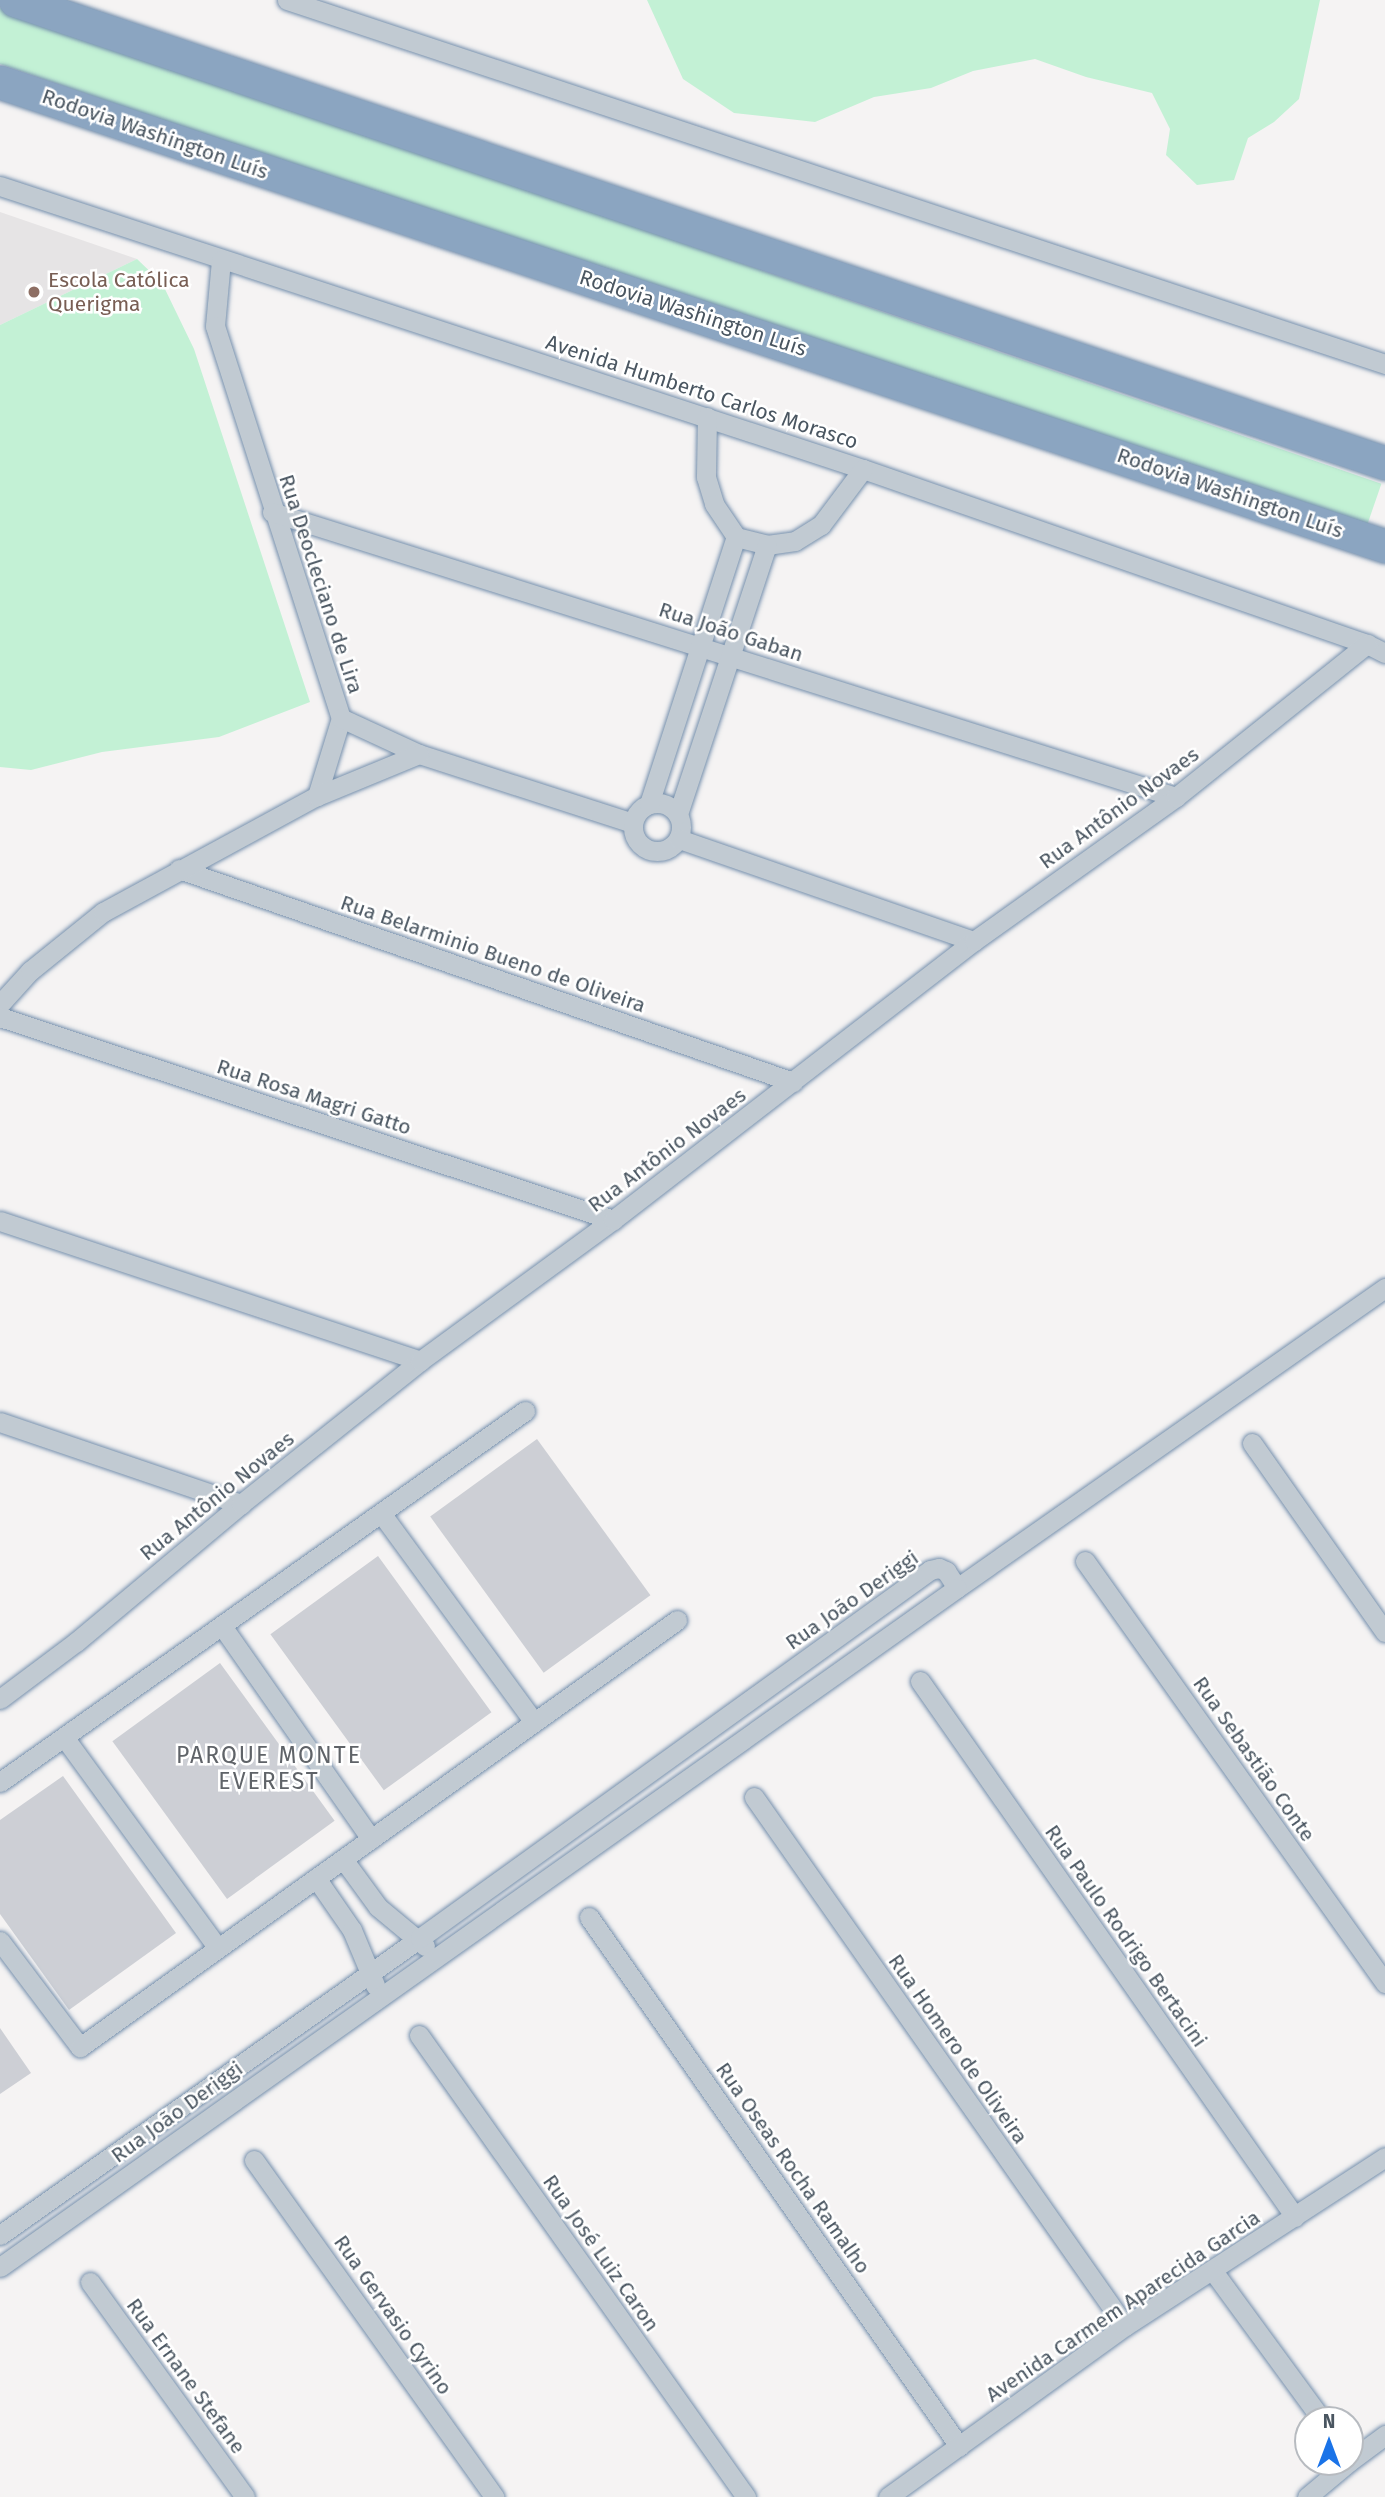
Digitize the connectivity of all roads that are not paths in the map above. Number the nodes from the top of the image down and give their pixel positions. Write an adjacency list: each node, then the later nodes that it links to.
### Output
1 (15, 0): 8 (highway)
2 (287, 0): 6 (street)
3 (0, 82): 13 (highway, Rodovia Washington Luís)
4 (0, 186): 5 (street, Avenida Humberto Carlos Morasco)
5 (221, 260): 7 (street, Avenida Humberto Carlos Morasco); 10 (street, Rua Deocleciano de Lira)
6 (1385, 364)
7 (707, 417): 9 (street, Avenida Humberto Carlos Morasco); 11 (street)
8 (1385, 463)
9 (863, 469): 12 (street); 14 (street, Avenida Humberto Carlos Morasco)
10 (272, 512): 15 (street, Rua João Gaban); 18 (street, Rua Deocleciano de Lira)
11 (736, 537): 12 (street); 15 (street)
12 (767, 545): 17 (street)
13 (1385, 546)
14 (1367, 644): 16 (street, Avenida Humberto Carlos Morasco); 21 (street, Rua Antônio Novaes)
15 (698, 645): 17 (street, Rua João Gaban); 22 (street)
16 (1385, 653)
17 (730, 655): 21 (street, Rua João Gaban); 23 (street)
18 (341, 718): 19 (street); 20 (street, Rua Deocleciano de Lira)
19 (419, 754): 20 (street); 24 (street)
20 (317, 796): 26 (street)
21 (1176, 797): 27 (street, Rua Antônio Novaes)
22 (649, 804): 23 (street); 24 (street)
23 (678, 814): 25 (street)
24 (633, 823): 25 (street)
25 (679, 839): 27 (street)
26 (179, 869): 28 (street); 30 (street, Rua Belarminio Bueno de Oliveira)
27 (974, 941): 30 (street, Rua Antônio Novaes)
28 (0, 1004)
29 (0, 1017): 31 (street, Rua Rosa Magri Gatto)
30 (793, 1082): 31 (street, Rua Antônio Novaes)
31 (613, 1220): 34 (street, Rua Antônio Novaes)
32 (0, 1221): 34 (street)
33 (1385, 1288): 41 (street)
34 (420, 1361): 38 (street, Rua Antônio Novaes)
35 (525, 1411): 39 (street)
36 (0, 1422): 38 (street)
37 (1252, 1443): 44 (street)
38 (241, 1504): 46 (street, Rua Antônio Novaes)
39 (381, 1513): 43 (street); 47 (street)
40 (1086, 1561): 60 (street, Rua Sebastião Conte)
41 (957, 1588): 55 (street, Rua João Deriggi); 58 (street, Rua João Deriggi)
42 (677, 1620): 47 (street)
43 (222, 1626): 48 (street); 51 (street)
44 (1385, 1632)
45 (920, 1681): 65 (street, Rua Paulo Rodrigo Bertacini)
46 (0, 1699)
47 (534, 1723): 51 (street)
48 (64, 1737): 49 (street); 57 (street)
49 (0, 1782)
50 (754, 1797): 70 (street, Rua Homero de Oliveira)
51 (371, 1839): 52 (street)
52 (343, 1859): 53 (street); 55 (street)
53 (316, 1878): 57 (street); 59 (street)
54 (589, 1917): 73 (street, Rua Oseas Rocha Ramalho)
55 (420, 1938): 58 (street); 59 (street, Rua João Deriggi)
56 (0, 1941): 57 (street)
57 (218, 1948)
58 (435, 1957): 61 (street, Rua João Deriggi)
59 (368, 1975): 61 (street); 66 (street, Rua João Deriggi)
60 (1385, 1983)
61 (380, 1995): 67 (street, Rua João Deriggi)
62 (419, 2035): 78 (street, Rua José Luiz Caron)
63 (1385, 2157): 65 (street, Avenida Carmem Aparecida Garcia)
64 (254, 2160): 77 (street, Rua Gervasio Cyrino)
65 (1295, 2217): 68 (street, Avenida Carmem Aparecida Garcia)
66 (0, 2235)
67 (0, 2267)
68 (1213, 2271): 70 (street, Avenida Carmem Aparecida Garcia); 71 (street)
69 (90, 2282): 76 (street, Rua Ernane Stefane)
70 (1125, 2326): 73 (street, Avenida Carmem Aparecida Garcia)
71 (1312, 2406)
72 (1385, 2435): 74 (street)
73 (959, 2445): 79 (street, Avenida Carmem Aparecida Garcia)
74 (1364, 2450)
75 (1331, 2476): 80 (street)
76 (245, 2497)
77 (494, 2497)
78 (746, 2497)
79 (888, 2497)
80 (1307, 2497)

